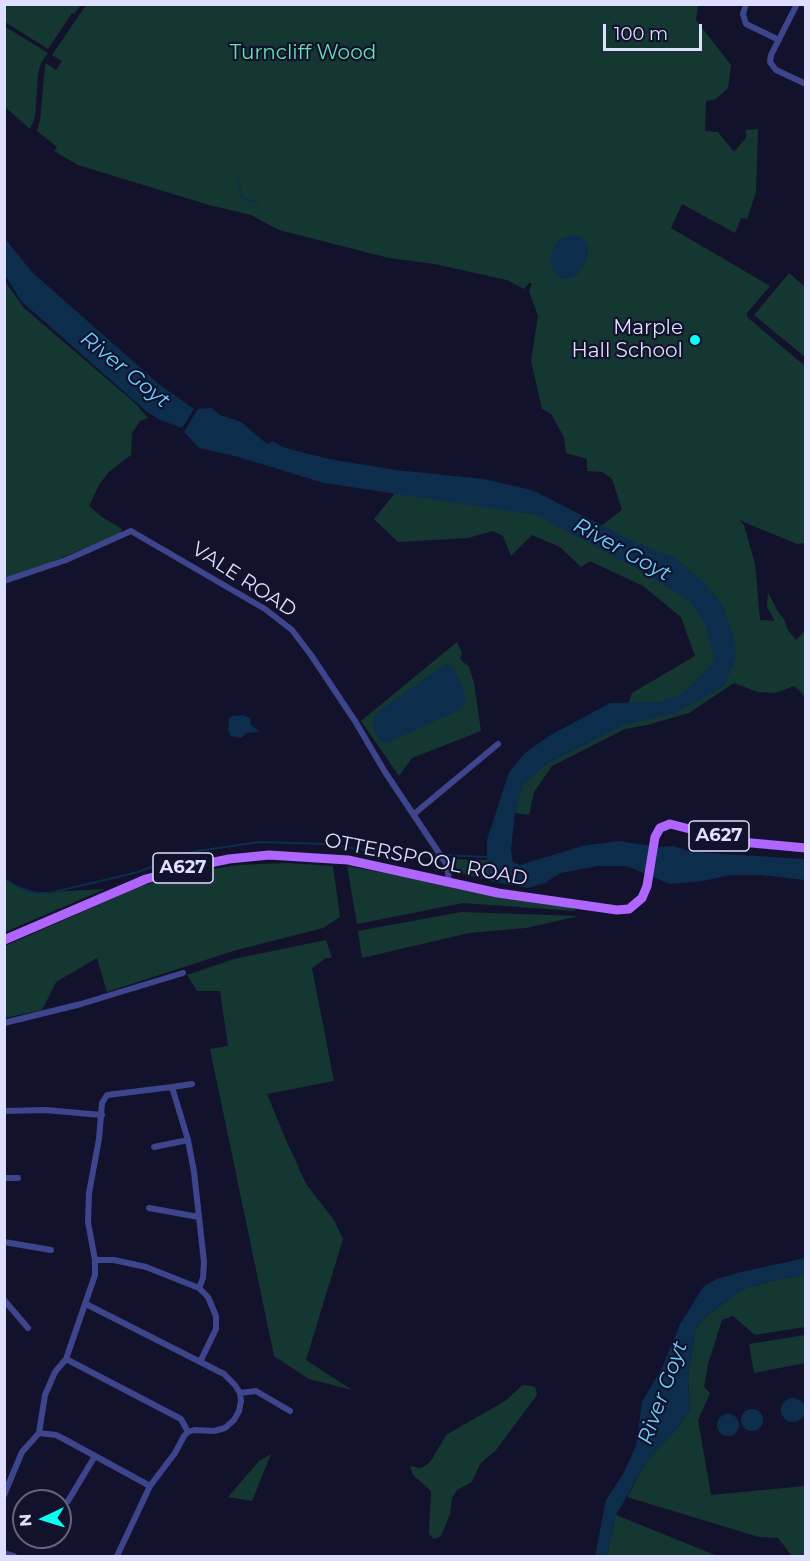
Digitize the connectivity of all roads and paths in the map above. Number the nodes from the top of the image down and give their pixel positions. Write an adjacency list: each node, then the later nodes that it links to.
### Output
1 (746, 4): 3 (street)
2 (797, 4): 3 (street)
3 (779, 40): 4 (street)
4 (806, 84)
5 (4, 581): 7 (street, VALE ROAD)
6 (498, 744): 7 (street)
7 (414, 814): 9 (street, VALE ROAD)
8 (806, 848): 9 (main road, OTTERSPOOL ROAD / A627)
9 (449, 881): 10 (main road, OTTERSPOOL ROAD / A627)
10 (4, 940)
11 (183, 973): 12 (street)
12 (4, 1023)
13 (192, 1084): 14 (street)
14 (172, 1087): 16 (street); 17 (street)
15 (4, 1111): 16 (street)
16 (102, 1115): 25 (street)
17 (188, 1140): 18 (street); 22 (street)
18 (154, 1147)
19 (4, 1178): 20 (street)
20 (18, 1178)
21 (149, 1208): 22 (street)
22 (199, 1217): 26 (street)
23 (4, 1242): 24 (street)
24 (51, 1250)
25 (95, 1260): 26 (street); 28 (street)
26 (199, 1288): 31 (street)
27 (4, 1300): 29 (street)
28 (86, 1304): 30 (street); 31 (street)
29 (28, 1328)
30 (66, 1359): 34 (street); 35 (street)
31 (200, 1362): 32 (street)
32 (240, 1393): 33 (street); 34 (street)
33 (290, 1411)
34 (188, 1432): 37 (street)
35 (39, 1433): 36 (street); 39 (street)
36 (95, 1456): 37 (street); 38 (street)
37 (150, 1486): 42 (street)
38 (72, 1494)
39 (4, 1495)
40 (4, 1553): 41 (street)
41 (14, 1557)
42 (117, 1557)

